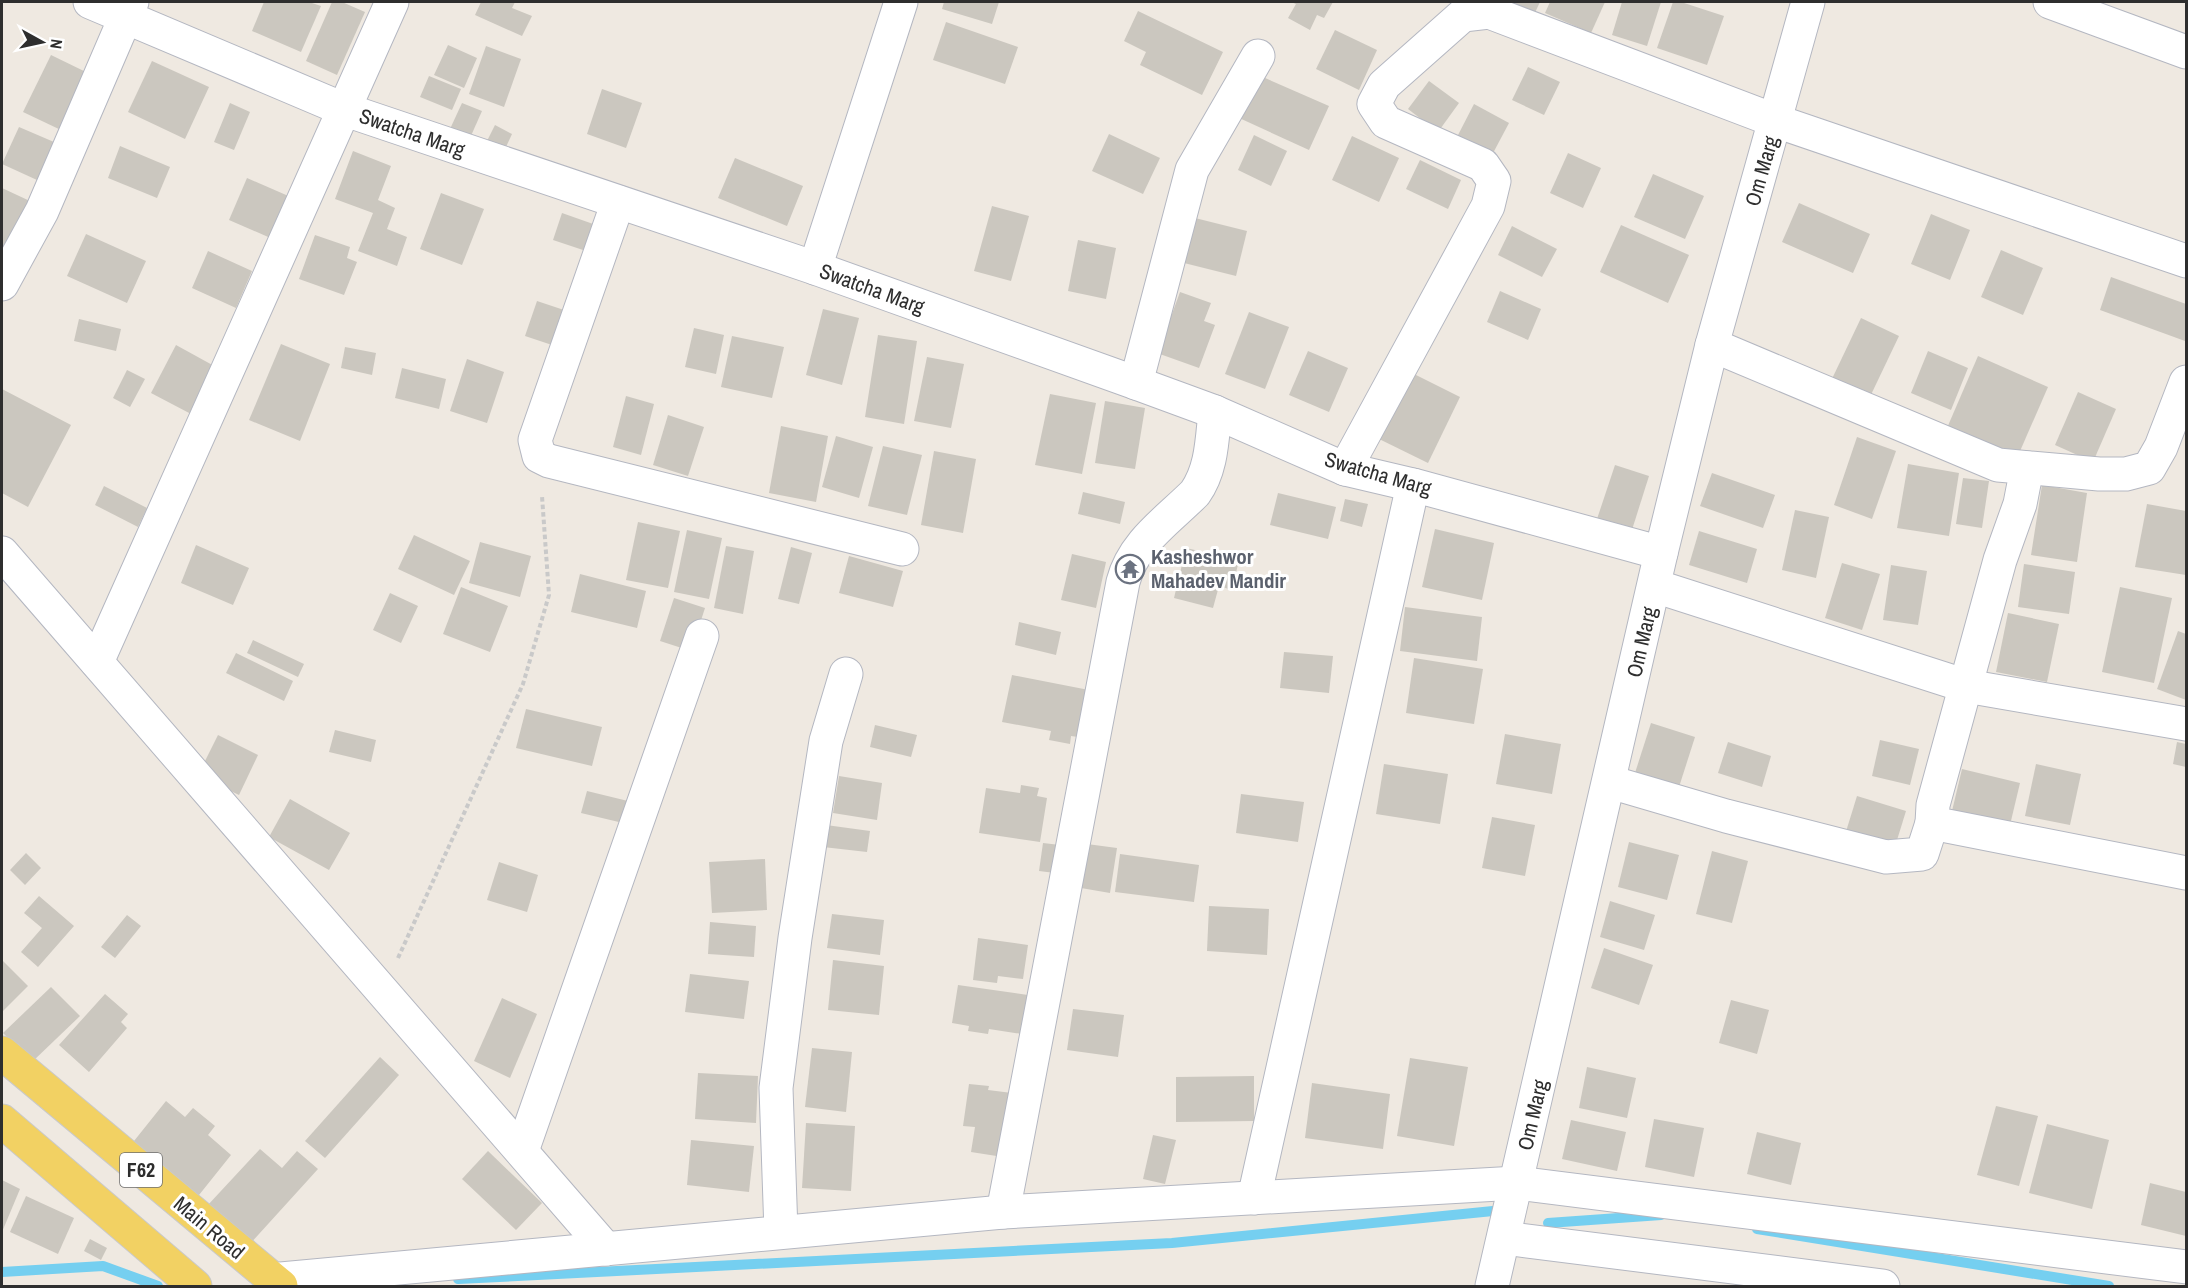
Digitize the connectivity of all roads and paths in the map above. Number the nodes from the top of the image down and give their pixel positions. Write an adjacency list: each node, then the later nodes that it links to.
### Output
1 (90, 2): 6 (street, Swatcha Marg)
2 (392, 2): 9 (street)
3 (901, 2): 13 (street)
4 (1808, 2): 10 (street, Om Marg)
5 (2050, 2): 7 (street)
6 (129, 9): 9 (street, Swatcha Marg); 14 (street)
7 (2187, 52)
8 (1258, 56): 17 (street)
9 (343, 109): 11 (street, Swatcha Marg); 28 (street)
10 (1776, 121): 12 (street); 15 (street, Om Marg); 21 (street)
11 (618, 202): 13 (street, Swatcha Marg); 19 (street)
12 (2187, 261)
13 (815, 268): 17 (street, Swatcha Marg)
14 (2, 284)
15 (1712, 345): 20 (street); 25 (street, Om Marg)
16 (2187, 382): 20 (street)
17 (1136, 383): 18 (street, Swatcha Marg)
18 (1215, 412): 21 (street, Swatcha Marg); 41 (street)
19 (539, 456): 23 (street); 35 (path)
20 (2027, 468): 30 (street)
21 (1345, 469): 22 (street, Swatcha Marg)
22 (1413, 485): 25 (street, Swatcha Marg); 40 (street)
23 (902, 549)
24 (2, 553): 28 (street)
25 (1660, 553): 26 (street, Om Marg)
26 (1655, 586): 30 (street); 32 (street, Om Marg)
27 (702, 636): 38 (street)
28 (97, 662): 35 (street)
29 (846, 674): 42 (street)
30 (1966, 686): 31 (street); 33 (street)
31 (2187, 724)
32 (1610, 782): 33 (street); 39 (street, Om Marg)
33 (1932, 823): 34 (street)
34 (2187, 873)
35 (383, 992): 38 (street)
36 (2, 1053): 46 (main road, Main Road / F62)
37 (2, 1121): 47 (main road, F62)
38 (522, 1151): 44 (street)
39 (1517, 1184): 40 (street); 43 (street, Om Marg); 45 (street)
40 (1254, 1198): 41 (street)
41 (1003, 1212): 42 (street)
42 (782, 1233): 44 (street)
43 (1504, 1238): 48 (street, Om Marg); 49 (street)
44 (606, 1249): 46 (street)
45 (2187, 1267)
46 (276, 1283)
47 (195, 1287)
48 (1492, 1287)
49 (1883, 1287)

